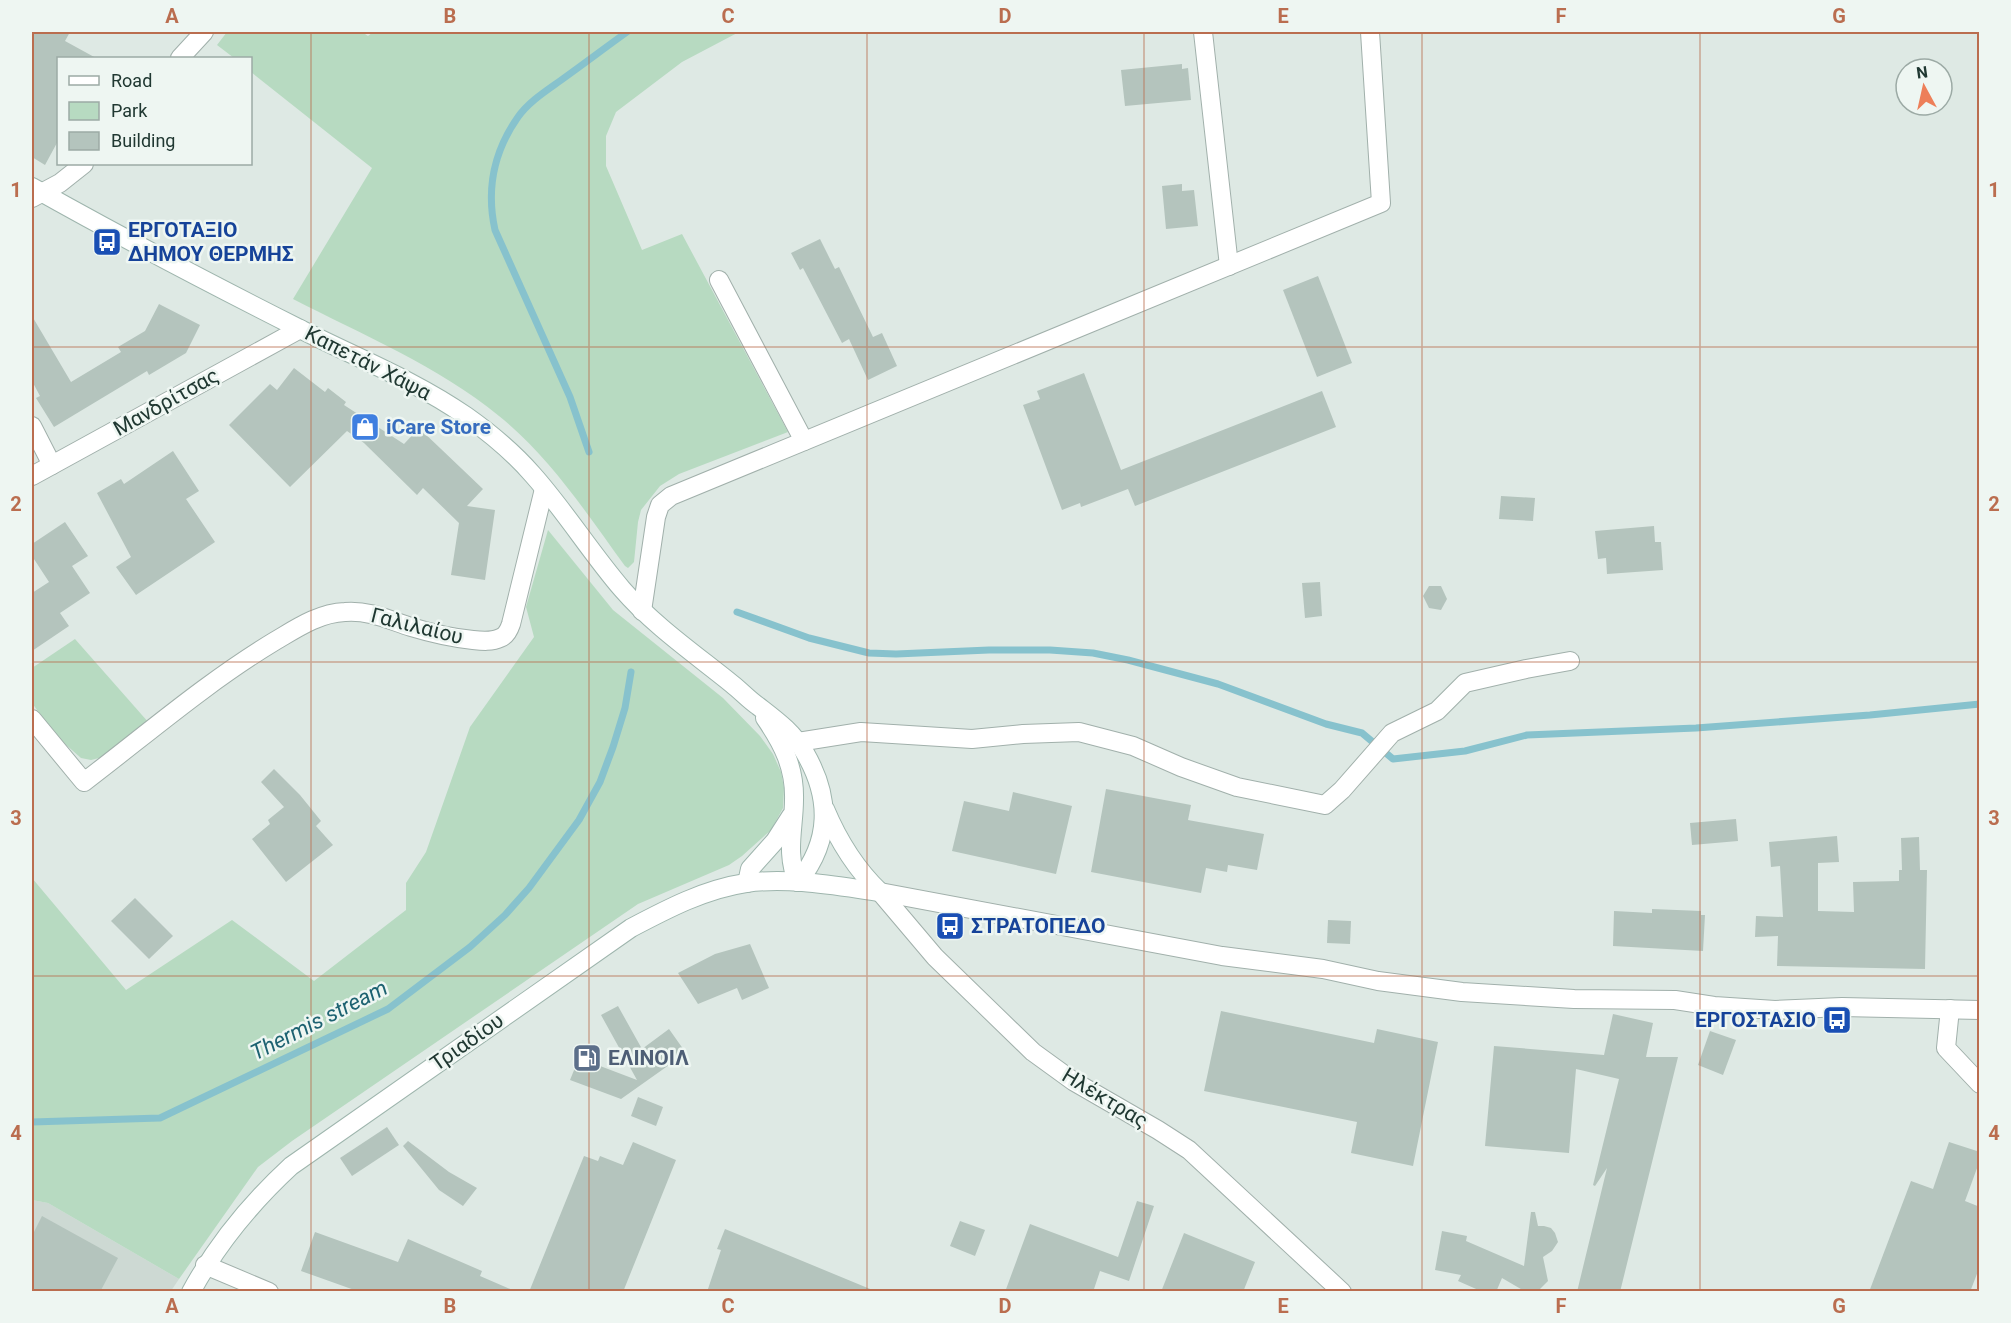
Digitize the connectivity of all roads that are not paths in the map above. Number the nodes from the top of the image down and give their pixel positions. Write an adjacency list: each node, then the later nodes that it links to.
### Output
1 (204, 32): 4 (street)
2 (1203, 32): 7 (street)
3 (1370, 32): 7 (street)
4 (181, 57)
5 (83, 165): 6 (street)
6 (35, 193): 9 (street, Καπετάν Χάψα)
7 (1228, 266): 11 (street)
8 (719, 280): 11 (street)
9 (300, 329): 12 (street, Μανδρίτσας); 14 (street, Καπετάν Χάψα)
10 (32, 426): 12 (street)
11 (804, 441): 15 (street)
12 (52, 465): 13 (street, Μανδρίτσας)
13 (32, 476)
14 (544, 489): 15 (street, Καπετάν Χάψα); 18 (street, Γαλιλαίου)
15 (642, 611): 17 (street, Καπετάν Χάψα)
16 (1570, 661): 19 (street)
17 (756, 705): 19 (street, Καπετάν Χάψα); 21 (street, Καπετάν Χάψα)
18 (32, 718)
19 (798, 742): 20 (street, Καπετάν Χάψα)
20 (825, 808): 22 (street, Καπετάν Χάψα); 24 (street, Ηλέκτρας)
21 (794, 809): 22 (street, Καπετάν Χάψα); 23 (street)
22 (798, 882): 23 (street, Τριαδίου); 24 (street, Τριαδίου)
23 (747, 883): 28 (street, Τριαδίου)
24 (880, 892): 25 (street, Τριαδίου); 31 (street, Ηλέκτρας)
25 (1950, 1009): 26 (street, Τριαδίου); 27 (street)
26 (1980, 1010)
27 (1980, 1084)
28 (205, 1265): 29 (street, Τριαδίου); 30 (street)
29 (190, 1292)
30 (269, 1292)
31 (1342, 1292)

